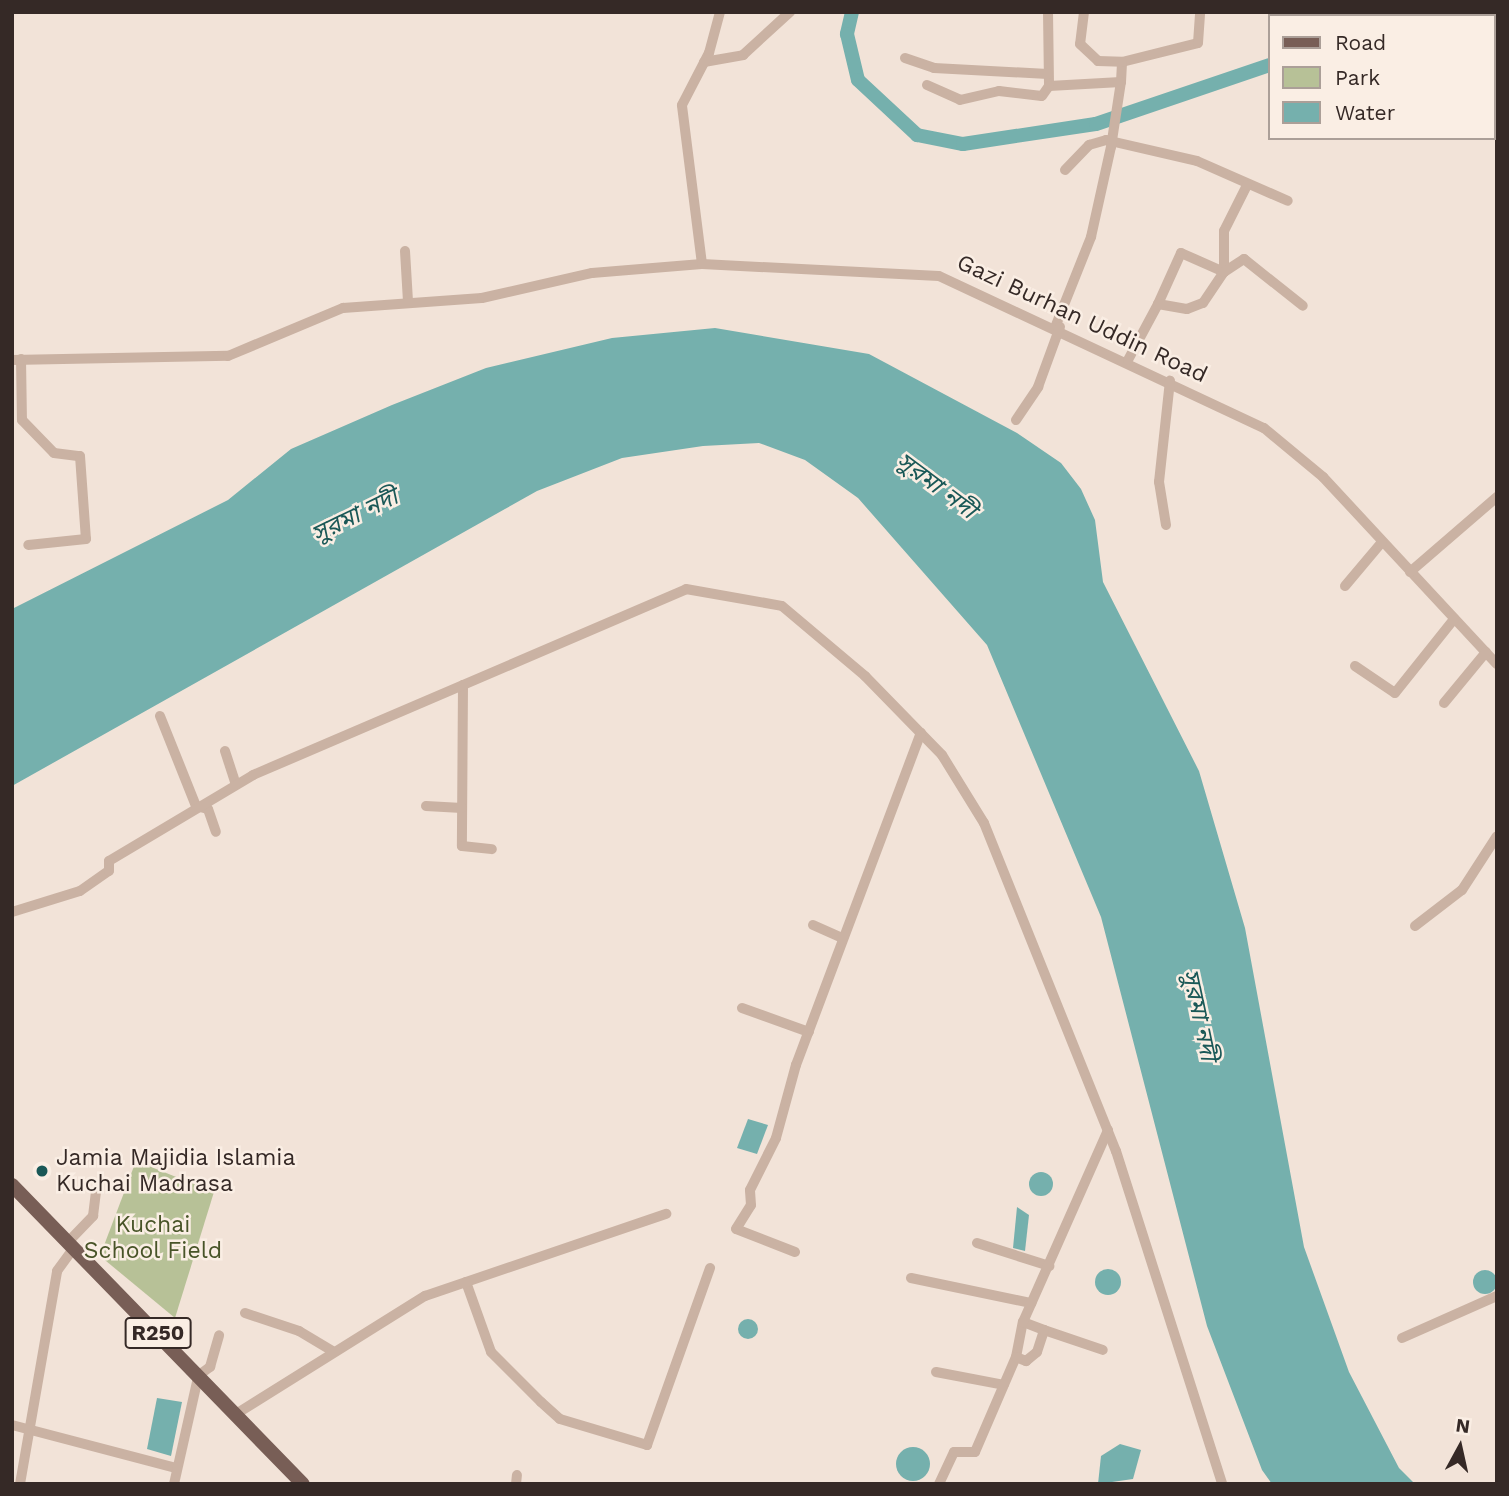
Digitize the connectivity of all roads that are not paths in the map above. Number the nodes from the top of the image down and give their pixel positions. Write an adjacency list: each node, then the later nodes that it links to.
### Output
1 (720, 12): 7 (street)
2 (790, 12): 7 (street)
3 (1048, 12): 9 (street)
4 (1084, 12): 8 (street)
5 (1200, 12): 8 (street)
6 (905, 58): 9 (street)
7 (704, 62): 16 (street)
8 (1122, 62): 10 (street)
9 (1049, 80): 10 (street); 11 (street)
10 (1121, 82): 21 (street, bridge)
11 (927, 85)
12 (1065, 170): 13 (street)
13 (1247, 185): 14 (street); 17 (street)
14 (1288, 201)
15 (405, 251): 18 (street)
16 (702, 264): 18 (street, Gazi Burhan Uddin Road); 21 (street, Gazi Burhan Uddin Road)
17 (1224, 272): 19 (street); 19 (street); 20 (street)
18 (408, 302): 22 (street, Gazi Burhan Uddin Road)
19 (1158, 304): 23 (street)
20 (1303, 306)
21 (1058, 326): 23 (street, Gazi Burhan Uddin Road); 25 (street)
22 (16, 360): 26 (street)
23 (1128, 360): 24 (street, Gazi Burhan Uddin Road)
24 (1170, 381): 28 (street); 29 (street, Gazi Burhan Uddin Road)
25 (1016, 420)
26 (17, 421): 30 (street)
27 (1497, 497): 31 (street)
28 (1166, 525)
29 (1382, 542): 31 (street, Gazi Burhan Uddin Road); 32 (street)
30 (28, 545)
31 (1410, 572): 33 (street, Gazi Burhan Uddin Road)
32 (1345, 586)
33 (1454, 619): 34 (street, Gazi Burhan Uddin Road); 36 (street)
34 (1486, 652): 35 (street, Gazi Burhan Uddin Road); 38 (street)
35 (1497, 664)
36 (1355, 666)
37 (463, 685): 40 (street); 42 (street); 45 (street)
38 (1444, 703)
39 (160, 716): 43 (street)
40 (921, 733): 52 (street); 55 (street)
41 (225, 751): 42 (street)
42 (236, 784): 43 (street)
43 (196, 806): 46 (street); 49 (street)
44 (426, 806): 45 (street)
45 (462, 808): 48 (street)
46 (216, 832)
47 (1497, 836): 51 (street)
48 (492, 849)
49 (12, 912)
50 (813, 925): 52 (street)
51 (1415, 926)
52 (842, 938): 54 (street)
53 (742, 1008): 54 (street)
54 (808, 1032): 62 (street)
55 (1108, 1129): 63 (street); 89 (street)
56 (12, 1185): 61 (main road, R250)
57 (12, 1193): 61 (main road, R250)
58 (96, 1193): 61 (street)
59 (666, 1214): 66 (street)
60 (977, 1243): 63 (street)
61 (70, 1246): 78 (main road, R250); 82 (street)
62 (796, 1252)
63 (1049, 1266): 68 (street)
64 (710, 1268): 66 (street)
65 (911, 1278): 68 (street)
66 (466, 1282): 75 (street)
67 (1497, 1296): 73 (street)
68 (1031, 1303): 70 (street)
69 (245, 1313): 75 (street)
70 (1023, 1322): 71 (street); 76 (street)
71 (1044, 1330): 74 (street); 76 (street)
72 (219, 1335): 78 (street)
73 (1402, 1338)
74 (1103, 1350)
75 (332, 1351): 80 (street)
76 (1016, 1357): 79 (street)
77 (936, 1372): 79 (street)
78 (198, 1379): 80 (main road, R250); 83 (street); 86 (main road, R250)
79 (1004, 1385): 88 (street)
80 (236, 1414): 87 (main road, R250)
81 (12, 1425): 82 (street)
82 (25, 1428): 83 (street); 84 (street)
83 (176, 1468): 85 (street)
84 (20, 1484)
85 (174, 1484)
86 (295, 1484)
87 (303, 1484)
88 (939, 1484)
89 (1222, 1484)

